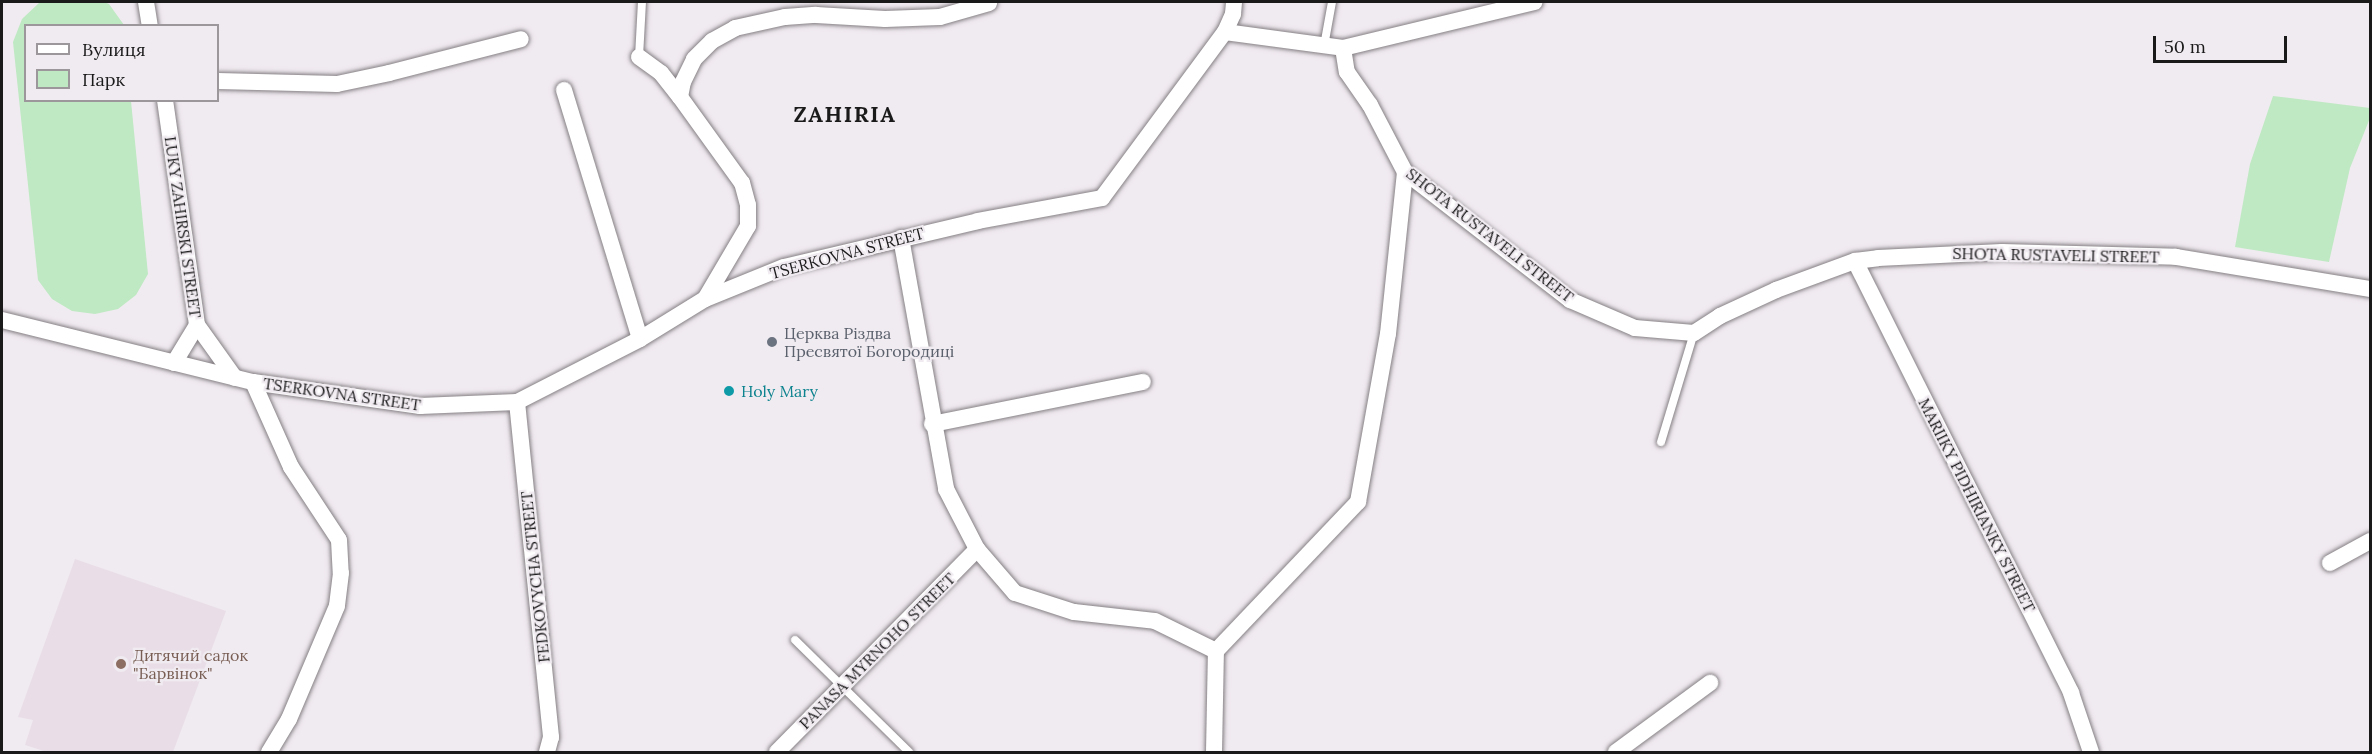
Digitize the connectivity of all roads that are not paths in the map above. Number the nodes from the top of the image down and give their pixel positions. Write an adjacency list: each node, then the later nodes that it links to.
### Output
1 (146, 2): 7 (street)
2 (642, 2): 12 (lane)
3 (1234, 2): 8 (street, TSERKOVNA STREET)
4 (1332, 2): 10 (lane)
5 (1534, 2): 11 (street)
6 (989, 3): 15 (street)
7 (150, 24)
8 (1225, 32): 10 (street); 18 (street, TSERKOVNA STREET)
9 (521, 39): 13 (street)
10 (1324, 45): 11 (street)
11 (1343, 48): 17 (street, SHOTA RUSTAVELI STREET)
12 (639, 57): 15 (street)
13 (219, 81)
14 (564, 90): 25 (street)
15 (680, 97): 21 (street)
16 (165, 102): 23 (street, LUKY ZAHIRSKI STREET)
17 (1405, 172): 24 (street, SHOTA RUSTAVELI STREET); 37 (street)
18 (900, 238): 21 (street, TSERKOVNA STREET); 31 (street)
19 (1855, 261): 20 (street, SHOTA RUSTAVELI STREET); 24 (street, SHOTA RUSTAVELI STREET); 46 (street, MARIIKY PIDHIRIANKY STREET)
20 (2370, 289)
21 (705, 299): 25 (street, TSERKOVNA STREET)
22 (2, 320): 26 (street, TSERKOVNA STREET)
23 (197, 326): 26 (street); 27 (street, LUKY ZAHIRSKI STREET)
24 (1694, 333): 32 (lane)
25 (640, 339): 30 (street, TSERKOVNA STREET)
26 (174, 363): 27 (street, TSERKOVNA STREET)
27 (235, 378): 28 (street, TSERKOVNA STREET)
28 (253, 382): 30 (street, TSERKOVNA STREET); 40 (street)
29 (1143, 382): 31 (street)
30 (517, 402): 41 (street, FEDKOVYCHA STREET)
31 (932, 424): 34 (street)
32 (1661, 442)
33 (2370, 541): 35 (street)
34 (977, 549): 37 (street); 39 (street, PANASA MYRNOHO STREET)
35 (2330, 562)
36 (795, 640): 39 (lane)
37 (1216, 651): 44 (street)
38 (1710, 683): 45 (street)
39 (843, 685): 42 (street, PANASA MYRNOHO STREET); 43 (lane)
40 (269, 753)
41 (548, 753)
42 (777, 753)
43 (909, 753)
44 (1214, 753)
45 (1616, 753)
46 (2091, 753)

